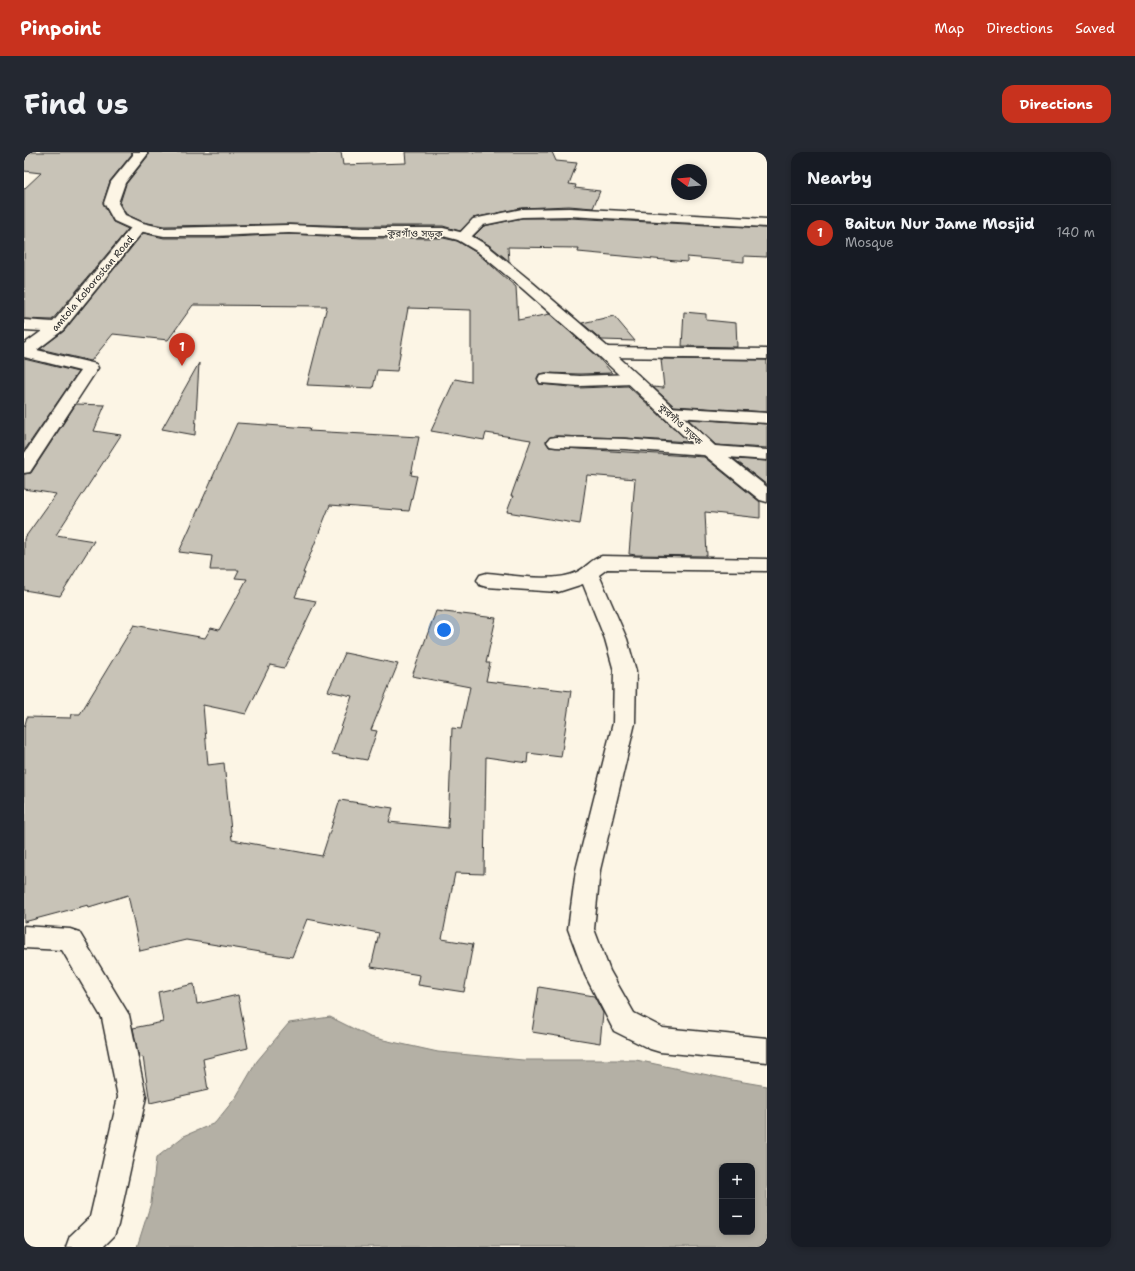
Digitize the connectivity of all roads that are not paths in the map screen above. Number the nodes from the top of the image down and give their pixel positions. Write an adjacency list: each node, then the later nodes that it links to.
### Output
1 (140, 152): 3 (street, কুরগাঁও সড়ক)
2 (767, 224): 4 (street)
3 (138, 227): 4 (street, কুরগাঁও সড়ক); 6 (street, amtola Koborostan Road)
4 (463, 237): 8 (street, কুরগাঁও সড়ক)
5 (24, 325): 6 (street)
6 (57, 328): 7 (street, amtola Koborostan Road)
7 (24, 352): 17 (street)
8 (604, 352): 9 (street); 11 (street, কুরগাঁও সড়ক)
9 (767, 354)
10 (546, 379): 11 (street)
11 (632, 379): 12 (street, কুরগাঁও সড়ক)
12 (668, 412): 13 (street); 15 (street, কুরগাঁও সড়ক)
13 (767, 418)
14 (556, 442): 15 (street)
15 (709, 450): 16 (street); 18 (street, কুরগাঁও সড়ক)
16 (767, 455)
17 (24, 468)
18 (767, 496)
19 (767, 565): 20 (street)
20 (588, 573): 21 (street); 23 (street)
21 (487, 580)
22 (24, 937): 24 (street)
23 (767, 1050)
24 (81, 1247)

